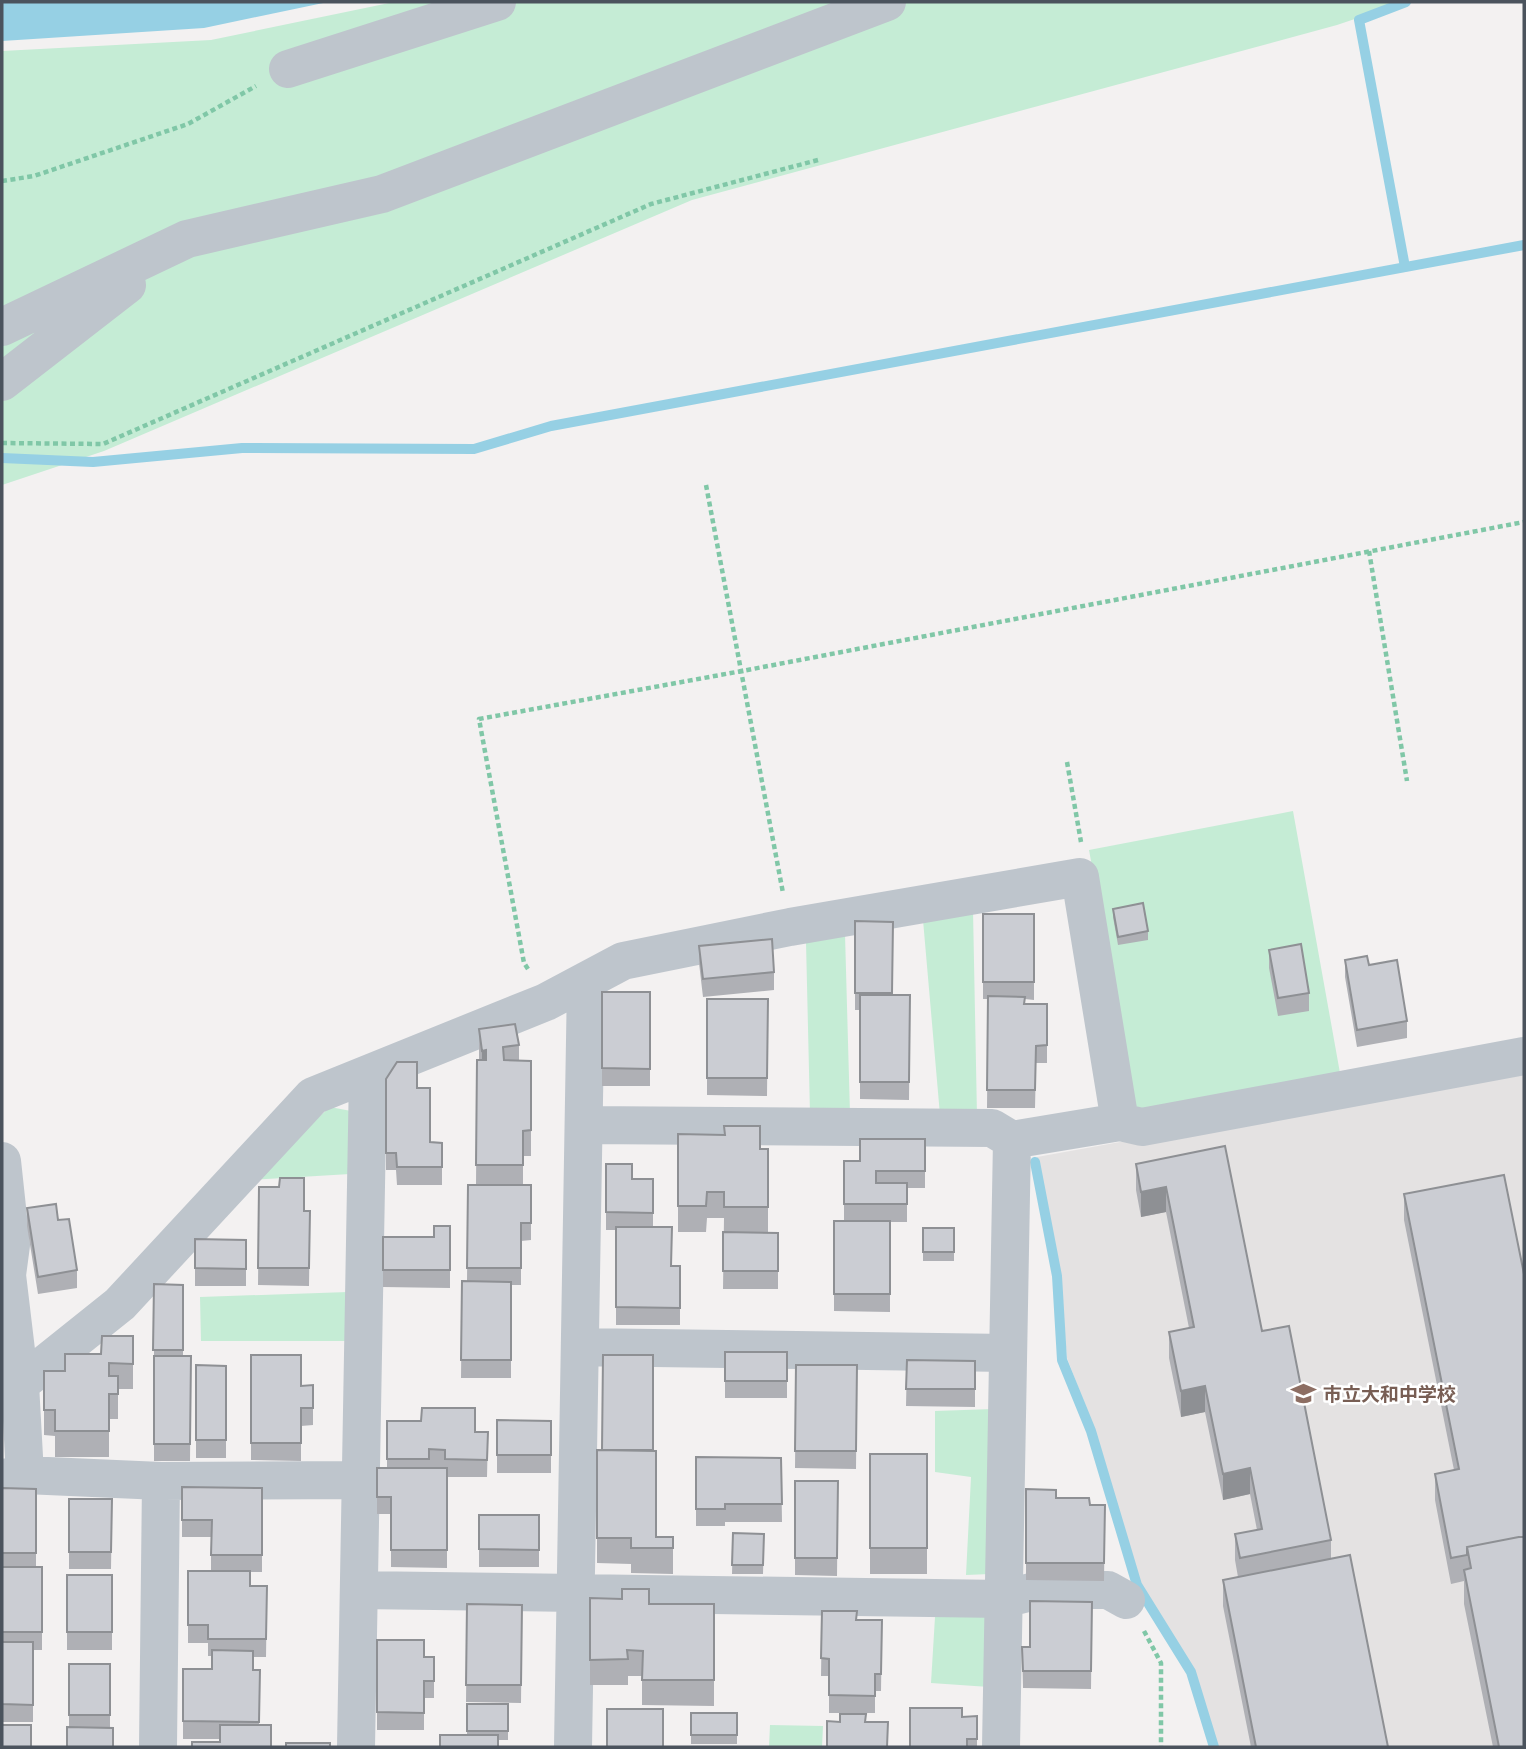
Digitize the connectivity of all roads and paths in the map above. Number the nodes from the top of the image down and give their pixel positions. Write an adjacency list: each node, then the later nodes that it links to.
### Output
1 (497, 2): 3 (street)
2 (887, 2): 6 (street)
3 (288, 69): 5 (path)
4 (818, 160): 9 (path)
5 (2, 181)
6 (187, 239): 7 (street); 8 (street)
7 (2, 327)
8 (2, 382)
9 (2, 443)
10 (706, 485): 13 (path)
11 (1524, 522): 12 (path)
12 (1369, 551): 13 (path); 15 (path)
13 (741, 671): 17 (path); 19 (path)
14 (1067, 762): 16 (path)
15 (1407, 781)
16 (1080, 877): 17 (street); 22 (street)
17 (790, 927): 18 (street)
18 (586, 982): 19 (street); 23 (street)
19 (546, 1002): 21 (street)
20 (1524, 1056): 22 (street)
21 (368, 1074): 29 (street); 31 (street)
22 (1120, 1122): 24 (street)
23 (584, 1125): 24 (street); 27 (street)
24 (1012, 1140): 28 (street)
25 (2, 1161): 26 (street)
26 (4, 1276): 29 (street)
27 (580, 1347): 28 (street); 34 (street)
28 (1008, 1353): 35 (street)
29 (20, 1384): 30 (street)
30 (13, 1476): 32 (street)
31 (360, 1480): 32 (street); 33 (street)
32 (162, 1481): 37 (street)
33 (359, 1590): 34 (street); 38 (street)
34 (575, 1592): 35 (street); 39 (street)
35 (1004, 1599): 36 (street); 40 (street)
36 (1126, 1600): 41 (path)
37 (158, 1747)
38 (356, 1747)
39 (573, 1747)
40 (1001, 1747)
41 (1161, 1747)

